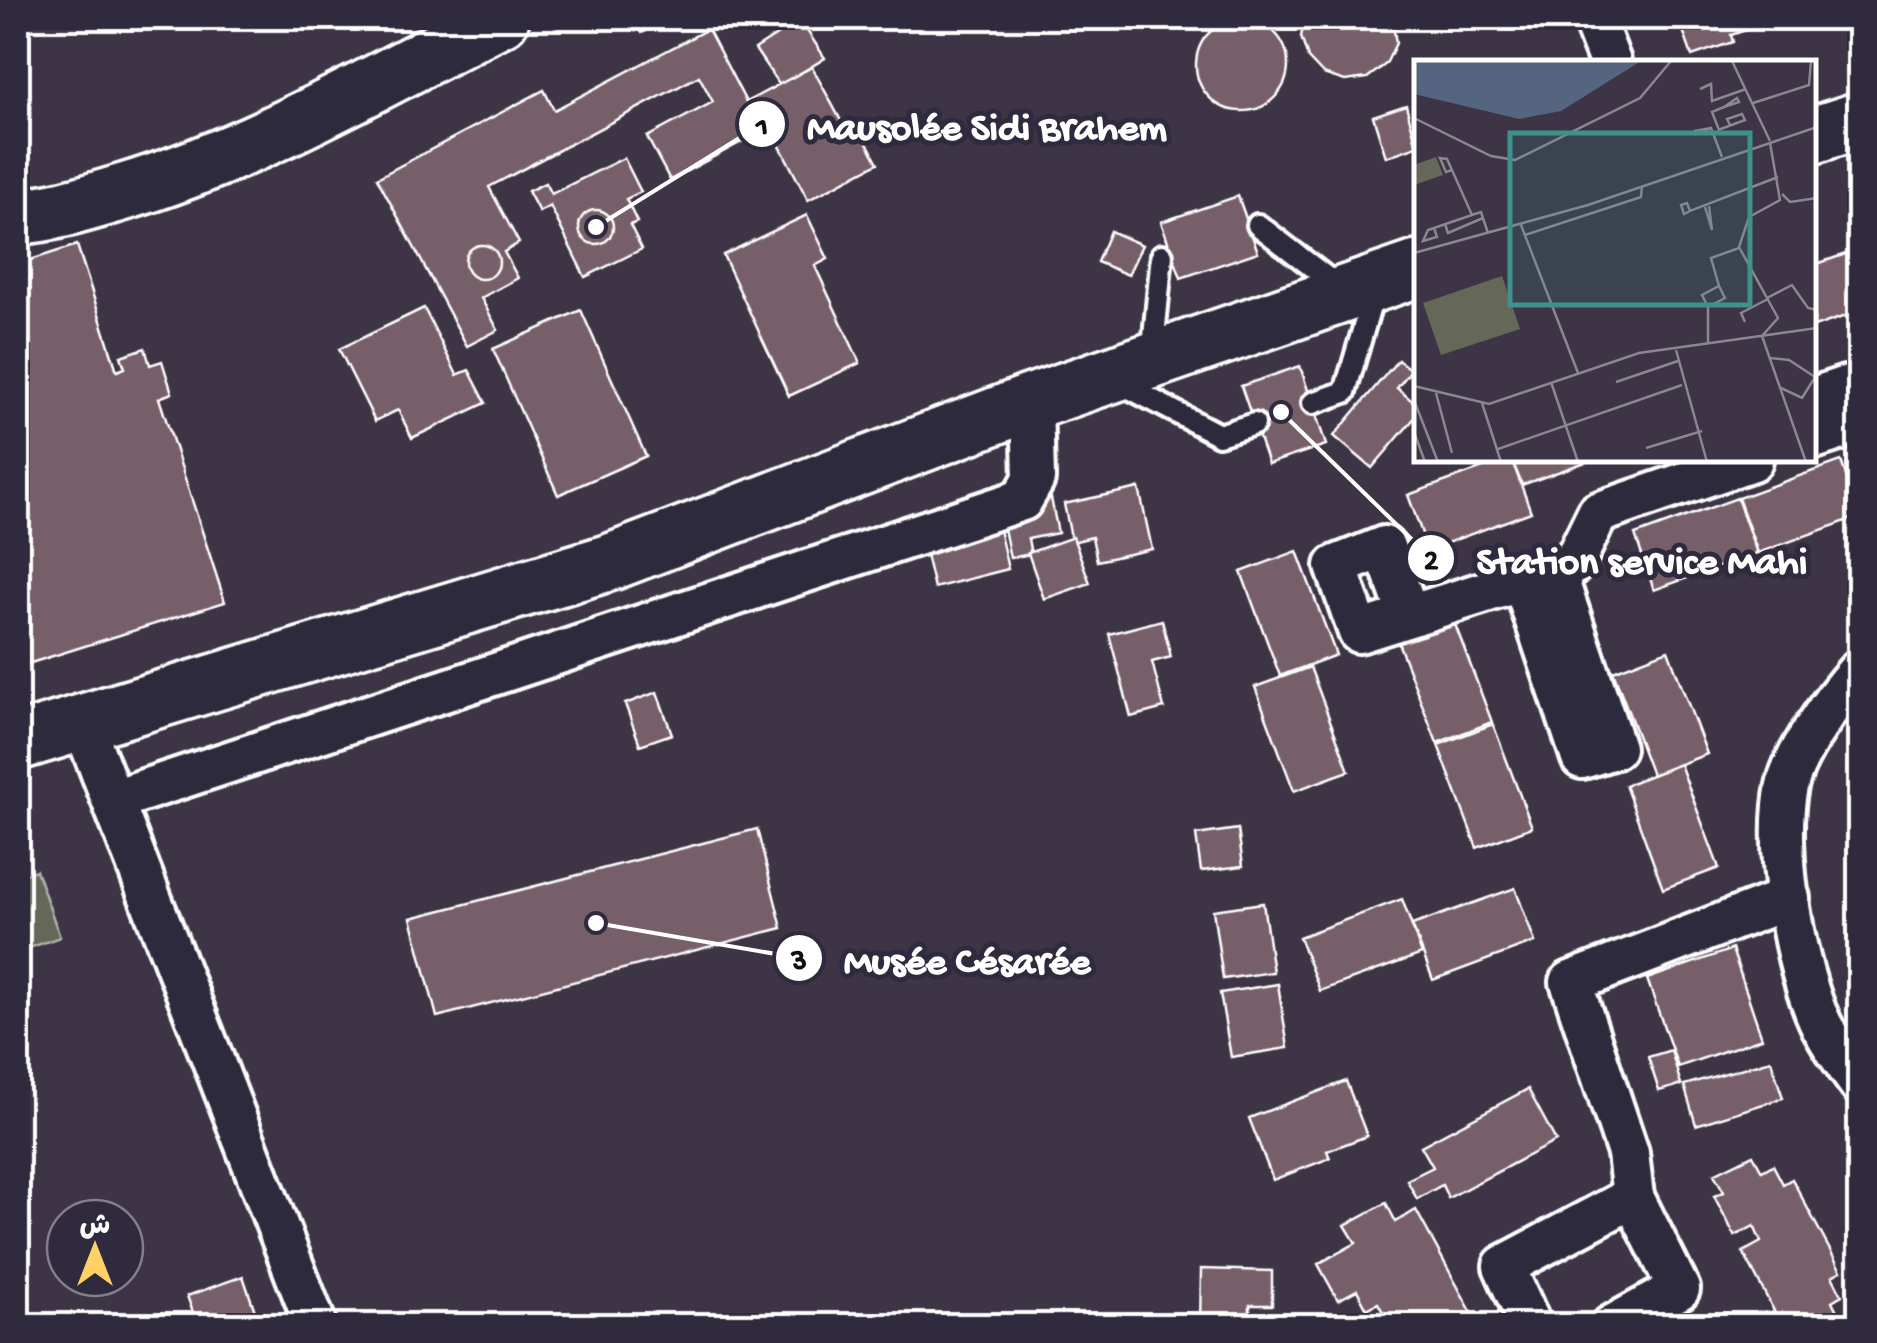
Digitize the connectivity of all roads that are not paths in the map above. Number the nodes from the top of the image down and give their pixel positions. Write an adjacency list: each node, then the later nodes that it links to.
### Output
1 (501, 18): 6 (main road)
2 (1593, 18): 3 (street)
3 (1609, 60)
4 (1860, 120): 5 (main road)
5 (1817, 134)
6 (18, 216)
7 (1258, 224): 9 (lane)
8 (1162, 254): 10 (lane)
9 (1380, 281): 10 (main road); 13 (lane)
10 (1129, 369): 12 (main road); 14 (lane)
11 (1817, 397): 15 (street)
12 (1032, 402): 20 (main road); 22 (street)
13 (1313, 403)
14 (1254, 424)
15 (1817, 437)
16 (1740, 462): 17 (street)
17 (1686, 471): 18 (street)
18 (1408, 614)
19 (1860, 669): 23 (street)
20 (83, 724): 21 (main road); 22 (street)
21 (18, 742)
22 (114, 800): 26 (street)
23 (1789, 898): 24 (street); 25 (street)
24 (1860, 1084)
25 (1633, 1197): 27 (street); 28 (street)
26 (316, 1326)
27 (1531, 1326)
28 (1612, 1326)

